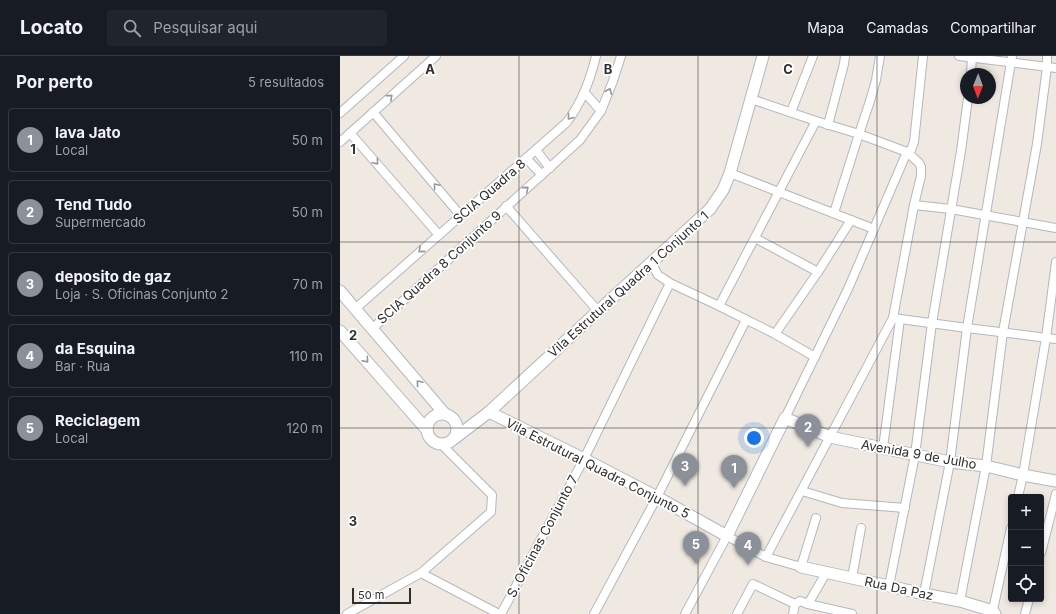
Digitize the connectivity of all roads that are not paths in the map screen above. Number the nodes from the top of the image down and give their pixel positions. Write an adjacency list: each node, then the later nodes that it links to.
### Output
1 (404, 56): 23 (street)
2 (436, 56): 21 (street, one-way to 2)
3 (596, 56): 17 (street, SCIA Quadra 8)
4 (620, 56): 20 (street, SCIA Quadra 8 Conjunto 9, one-way to 4)
5 (763, 56): 18 (street, Vila Estrutural Quadra 1 Conjunto 1)
6 (813, 56): 22 (street)
7 (845, 56): 25 (street)
8 (880, 56): 27 (street)
9 (923, 56): 30 (street)
10 (959, 56): 12 (street)
11 (1047, 56): 14 (street)
12 (972, 57): 13 (street); 15 (street)
13 (1012, 59): 14 (street); 40 (street)
14 (1047, 67): 16 (street); 43 (street)
15 (971, 68)
16 (1056, 68)
17 (585, 93): 20 (street); 29 (street, SCIA Quadra 8, one-way to 29)
18 (751, 99): 22 (street); 33 (street, Vila Estrutural Quadra 1 Conjunto 1)
19 (967, 104): 38 (street)
20 (601, 111): 32 (street, SCIA Quadra 8 Conjunto 9)
21 (373, 112): 26 (street); 41 (street, one-way to 21)
22 (791, 112): 24 (street)
23 (340, 113)
24 (816, 121): 25 (street); 35 (street)
25 (828, 124): 27 (street)
26 (350, 133): 28 (street); 46 (street, one-way to 46)
27 (859, 134): 30 (street); 39 (street)
28 (340, 142)
29 (536, 150): 31 (street, SCIA Quadra 8); 32 (street)
30 (907, 152): 36 (street); 45 (street)
31 (526, 158): 34 (street); 41 (street, SCIA Quadra 8)
32 (550, 168): 34 (street, SCIA Quadra 8 Conjunto 9)
33 (730, 173): 35 (street); 48 (street, Vila Estrutural Quadra 1 Conjunto 1)
34 (542, 175): 37 (street, SCIA Quadra 8 Conjunto 9, one-way to 34)
35 (779, 192): 39 (street); 47 (street)
36 (914, 205): 38 (street); 56 (street)
37 (506, 206): 55 (street, SCIA Quadra 8 Conjunto 9); 59 (street, SCIA Quadra 8 Conjunto 9)
38 (951, 209): 40 (street); 58 (street)
39 (834, 213): 42 (street)
40 (986, 215): 43 (street); 60 (street)
41 (461, 216): 46 (street, SCIA Quadra 8)
42 (851, 220): 45 (street); 50 (street)
43 (1023, 222): 44 (street); 62 (street)
44 (1056, 228)
45 (874, 229): 66 (street)
46 (439, 235): 54 (street, SCIA Quadra 8, one-way to 54)
47 (755, 238): 50 (street); 53 (street)
48 (654, 260): 51 (street); 55 (street, Vila Estrutural Quadra 1 Conjunto 1)
49 (1056, 262): 64 (street)
50 (818, 272): 63 (street)
51 (670, 283): 53 (street); 77 (street, S. Oficinas Conjunto 7)
52 (340, 291): 54 (street)
53 (719, 306): 57 (street)
54 (355, 308): 59 (street)
55 (598, 311): 67 (street, Vila Estrutural Quadra 1 Conjunto 1)
56 (896, 319): 58 (street); 73 (street); 75 (street)
57 (746, 320): 63 (street); 85 (street)
58 (932, 323): 60 (street); 76 (street)
59 (373, 328): 68 (street, one-way to 59)
60 (967, 328): 62 (street); 78 (street)
61 (340, 331): 71 (street, one-way to 71)
62 (1003, 332): 64 (street); 79 (street)
63 (775, 334): 66 (street)
64 (1046, 338): 65 (street); 80 (street)
65 (1056, 338)
66 (815, 357): 69 (street)
67 (489, 412): 70 (street, Vila Estrutural Quadra 1 Conjunto 1); 77 (street, Vila Estrutural Quadra Conjunto 5)
68 (449, 415): 70 (street); 71 (street); 72 (street)
69 (785, 418): 73 (street, Avenida 9 de Julho); 90 (street)
70 (478, 420): 72 (street, Vila Estrutural Quadra 1 Conjunto 1)
71 (427, 430): 74 (street)
72 (455, 438): 74 (street)
73 (830, 438): 75 (street, Avenida 9 de Julho); 82 (street)
74 (441, 444): 94 (street)
75 (883, 448): 76 (street, Avenida 9 de Julho)
76 (915, 455): 78 (street, Avenida 9 de Julho); 86 (street)
77 (584, 459): 85 (street, Vila Estrutural Quadra Conjunto 5); 105 (street, S. Oficinas Conjunto 7)
78 (950, 462): 79 (street, Avenida 9 de Julho); 98 (street)
79 (986, 466): 80 (street, Avenida 9 de Julho); 99 (street)
80 (1023, 475): 81 (street, Avenida 9 de Julho); 83 (street)
81 (1056, 481)
82 (802, 491): 86 (street); 92 (street)
83 (1019, 494)
84 (1056, 494): 91 (street)
85 (657, 497): 90 (street, Vila Estrutural Quadra Conjunto 5); 106 (street)
86 (905, 508): 97 (street)
87 (816, 518): 93 (street)
88 (861, 528): 96 (street)
89 (1011, 530): 103 (street)
90 (727, 536): 92 (street); 107 (street)
91 (1044, 541)
92 (766, 557): 93 (street)
93 (801, 567): 95 (street, Rua Da Paz)
94 (421, 573): 104 (street); 105 (street)
95 (826, 573): 96 (street, Rua Da Paz); 102 (street)
96 (852, 578): 97 (street, Rua Da Paz)
97 (889, 586): 98 (street, Rua Da Paz)
98 (924, 594): 99 (street, Rua Da Paz)
99 (960, 601): 103 (street, Rua Da Paz)
100 (1028, 602): 111 (street)
101 (795, 604): 102 (street); 108 (street); 109 (street)
102 (808, 604): 110 (street)
103 (993, 613)
104 (347, 614)
105 (500, 614)
106 (594, 614)
107 (685, 614)
108 (737, 614)
109 (793, 614)
110 (852, 614)
111 (1025, 614)

